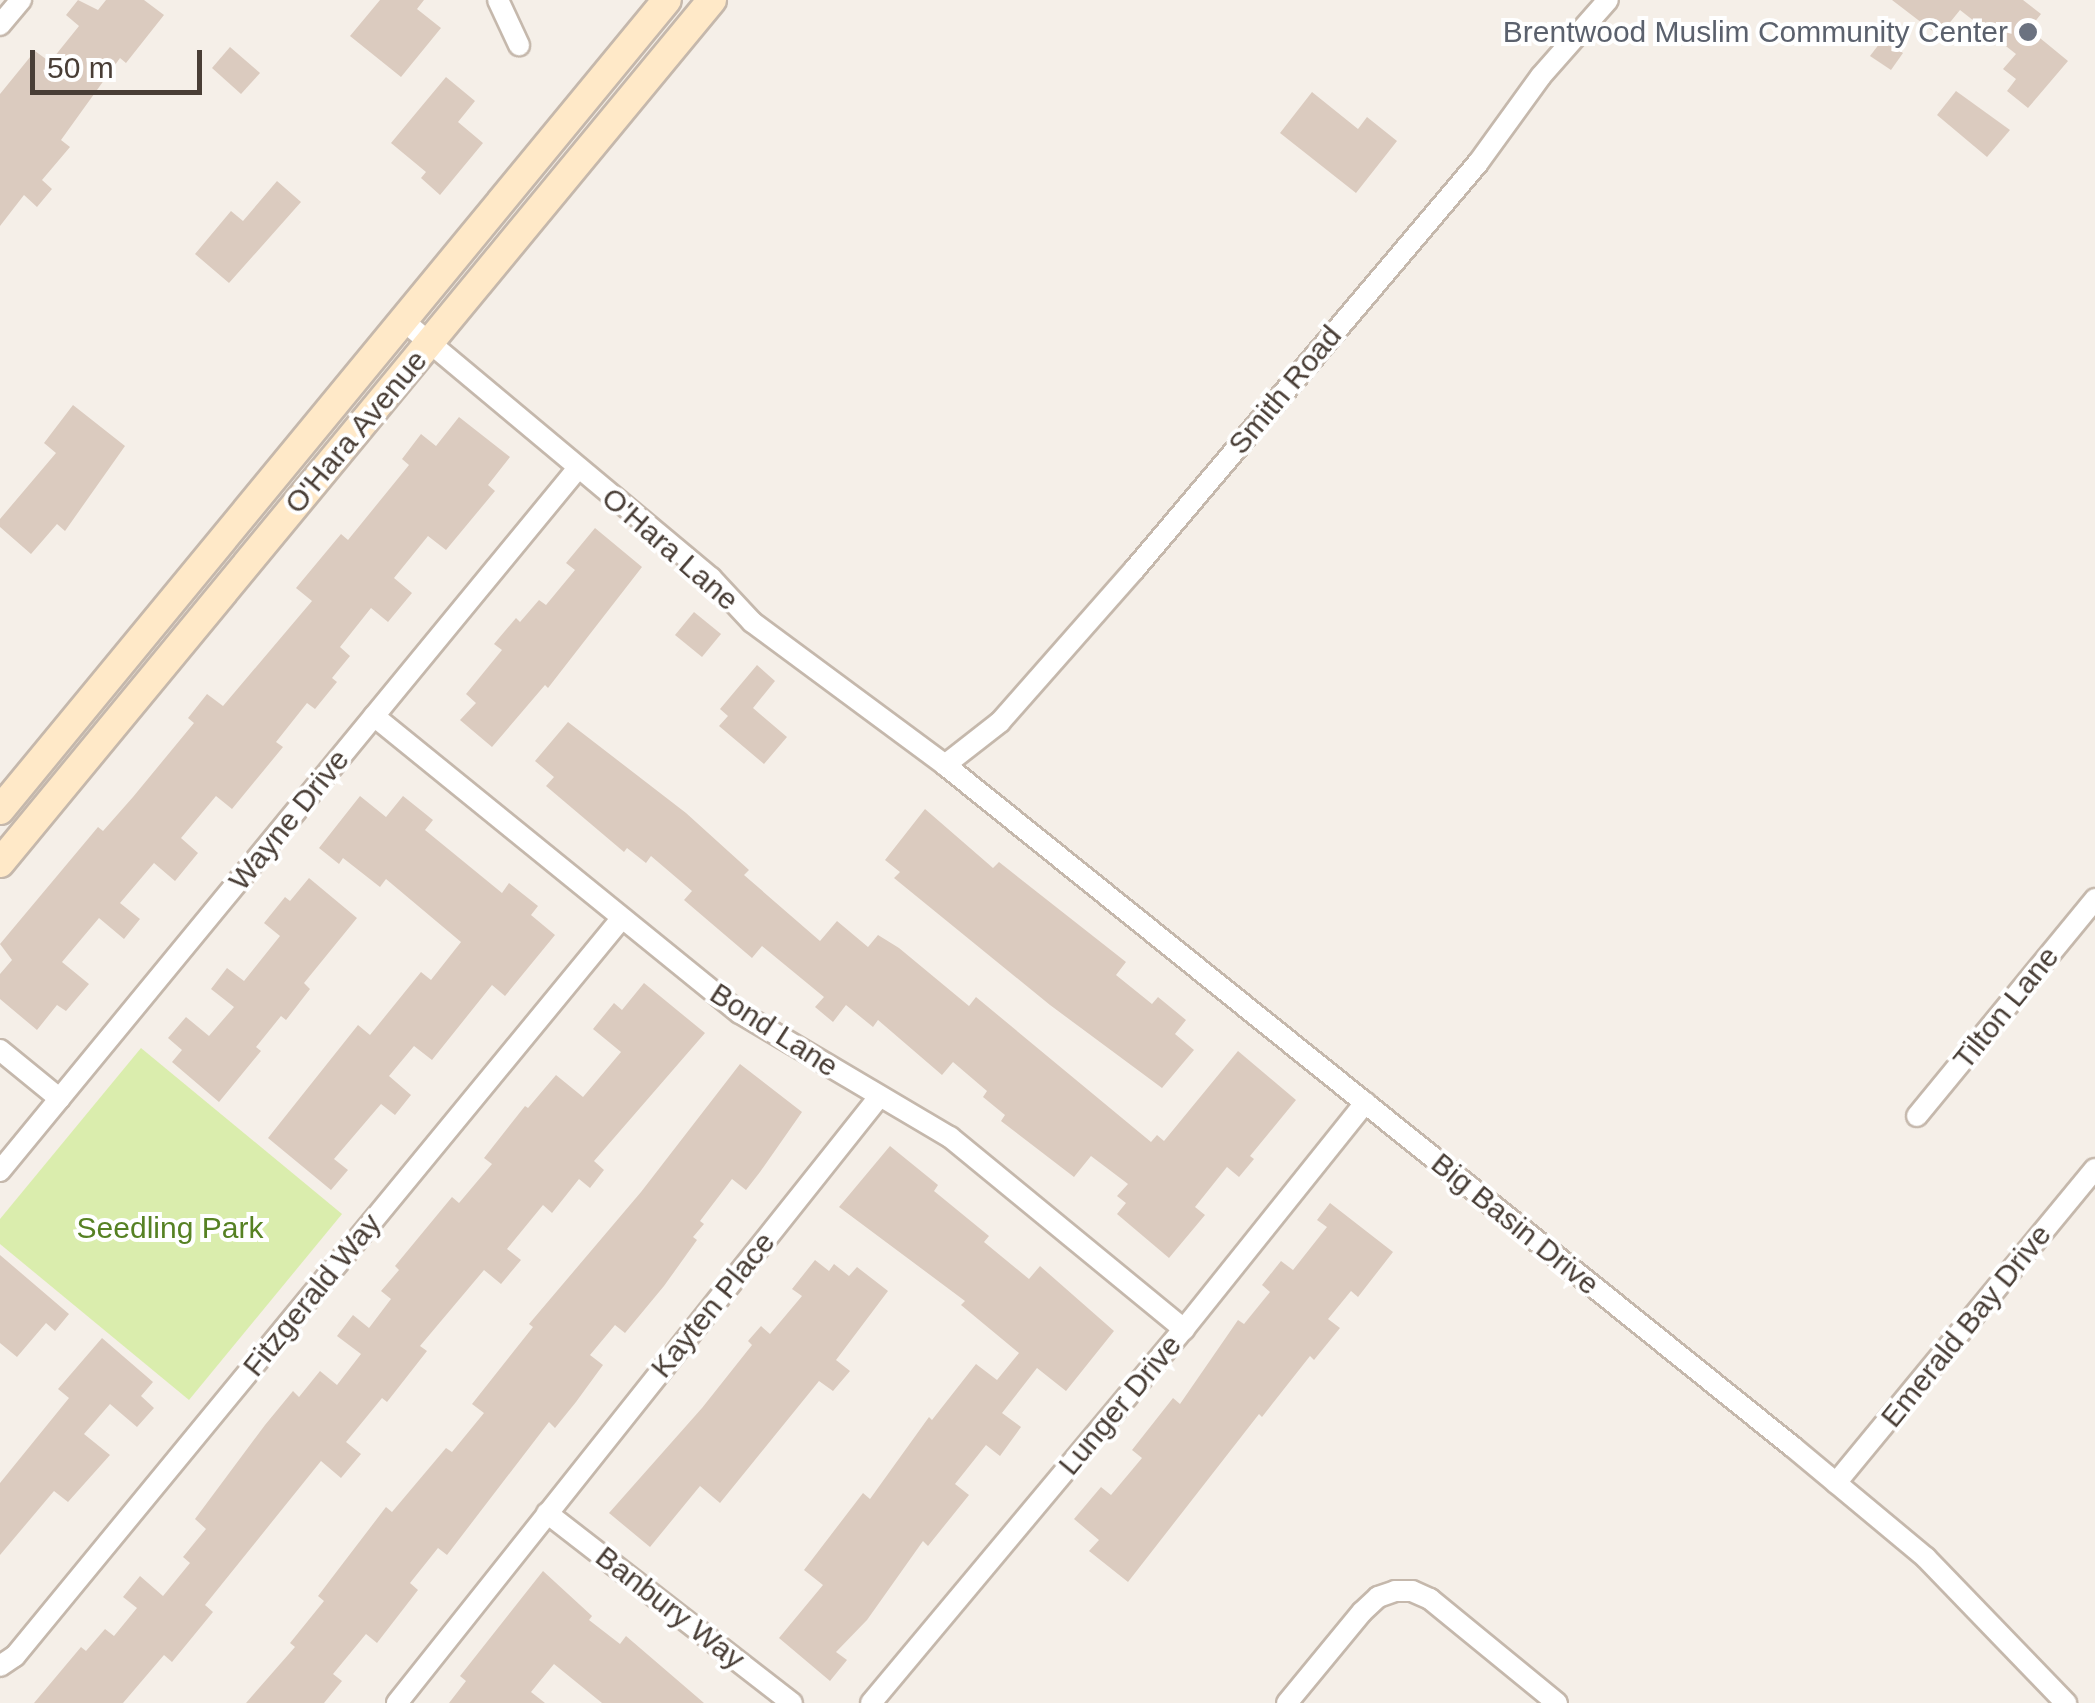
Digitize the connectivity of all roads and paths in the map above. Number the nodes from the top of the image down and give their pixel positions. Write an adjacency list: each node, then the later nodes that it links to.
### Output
1 (20, 0): 6 (street)
2 (498, 0): 7 (street)
3 (666, 0): 8 (street, O'Hara Avenue)
4 (712, 0): 9 (street, O'Hara Avenue)
5 (1608, 0): 12 (street, Smith Road)
6 (0, 25)
7 (519, 45)
8 (405, 322): 9 (street, O'Hara Lane); 13 (street, O'Hara Avenue)
9 (430, 343): 10 (street, O'Hara Lane); 14 (street, O'Hara Avenue)
10 (578, 468): 11 (street, Wayne Drive); 12 (street, O'Hara Lane)
11 (374, 716): 16 (street, Bond Lane); 19 (street, Wayne Drive)
12 (945, 765): 20 (street, Big Basin Drive)
13 (0, 810)
14 (0, 863)
15 (2095, 899): 21 (street, Tilton Lane)
16 (621, 919): 18 (street, Bond Lane); 27 (street, Fitzgerald Way)
17 (0, 1050): 19 (street)
18 (879, 1097): 24 (street, Bond Lane); 26 (street, Kayten Place)
19 (60, 1099): 23 (street, Wayne Drive)
20 (1365, 1103): 24 (street, Lunger Drive); 25 (street, Big Basin Drive)
21 (1916, 1116)
22 (2095, 1168): 25 (street, Emerald Bay Drive)
23 (0, 1172)
24 (1184, 1329): 31 (street, Lunger Drive)
25 (1836, 1483): 28 (street, Big Basin Drive)
26 (547, 1512): 29 (street, Kayten Place); 30 (street, Banbury Way)
27 (0, 1666)
28 (2057, 1700)
29 (397, 1703)
30 (792, 1703)
31 (871, 1703)
32 (1287, 1703): 33 (street)
33 (1557, 1703)

